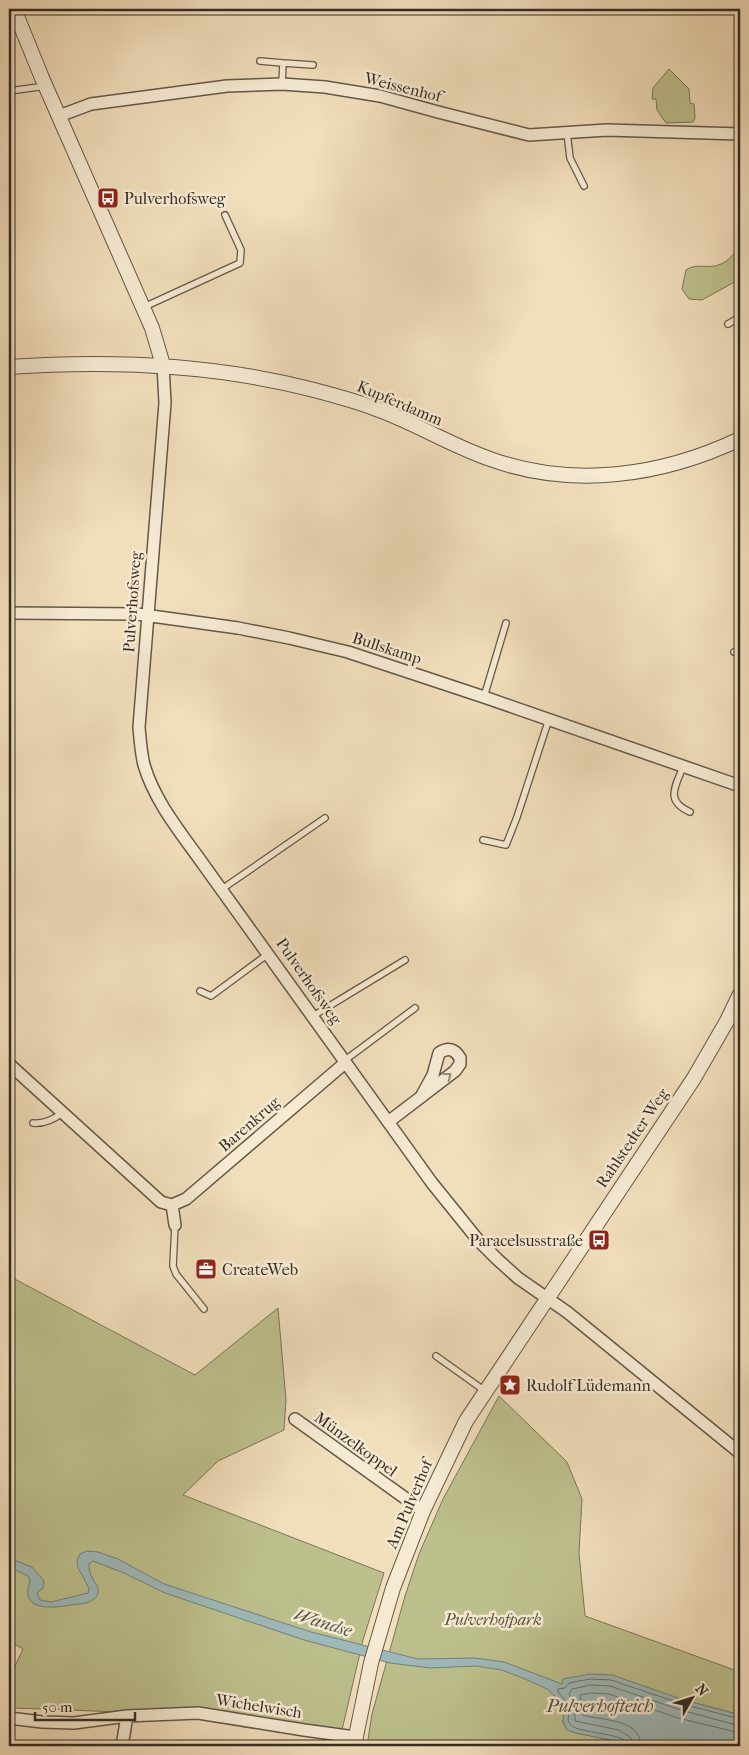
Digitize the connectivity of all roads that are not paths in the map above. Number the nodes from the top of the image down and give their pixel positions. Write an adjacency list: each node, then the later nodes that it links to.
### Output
1 (14, 9): 6 (street, Pulverhofsweg)
2 (260, 61): 3 (lane)
3 (284, 64): 4 (lane); 5 (lane)
4 (313, 65)
5 (282, 84): 8 (street, Weissenhof); 9 (street, Weissenhof)
6 (46, 86): 7 (lane); 8 (street, Pulverhofsweg)
7 (9, 91)
8 (59, 116): 13 (street, Pulverhofsweg)
9 (567, 133): 10 (street, Weissenhof); 11 (lane)
10 (740, 134)
11 (584, 186)
12 (225, 215): 13 (lane)
13 (144, 307): 16 (street, Pulverhofsweg)
14 (740, 317): 15 (lane)
15 (728, 324)
16 (163, 365): 17 (street, Kupferdamm); 18 (street, Kupferdamm); 20 (street, Pulverhofsweg)
17 (9, 367)
18 (740, 439)
19 (9, 613): 20 (street, Bullskamp)
20 (148, 616): 22 (street, Bullskamp); 29 (street, Pulverhofsweg)
21 (506, 623): 22 (lane)
22 (484, 696): 23 (street, Bullskamp)
23 (548, 719): 24 (street, Bullskamp); 28 (lane)
24 (684, 767): 25 (street, Bullskamp); 26 (lane)
25 (740, 786)
26 (690, 812)
27 (325, 818): 29 (lane)
28 (483, 840)
29 (222, 889): 30 (street, Pulverhofsweg)
30 (268, 954): 32 (lane); 35 (street, Pulverhofsweg)
31 (405, 960): 35 (lane)
32 (200, 991)
33 (740, 994): 44 (street, Rahlstedter Weg)
34 (415, 1008): 36 (lane)
35 (313, 1016): 36 (street, Pulverhofsweg)
36 (344, 1062): 40 (street, Pulverhofsweg); 42 (street, Barenkrug)
37 (9, 1064): 39 (street)
38 (421, 1097): 40 (street)
39 (62, 1113): 41 (lane); 42 (street)
40 (388, 1122): 44 (street, Pulverhofsweg)
41 (33, 1123)
42 (172, 1205): 43 (street)
43 (175, 1225): 45 (lane)
44 (547, 1298): 47 (street, Am Pulverhof); 49 (street)
45 (204, 1309)
46 (436, 1356): 47 (lane)
47 (485, 1391): 50 (street, Am Pulverhof)
48 (295, 1419): 50 (street, Münzelkoppel)
49 (740, 1453)
50 (423, 1511): 53 (street, Am Pulverhof)
51 (128, 1716): 52 (street, Wichelwisch); 53 (street, Wichelwisch); 54 (street)
52 (9, 1718)
53 (354, 1742)
54 (122, 1746)

